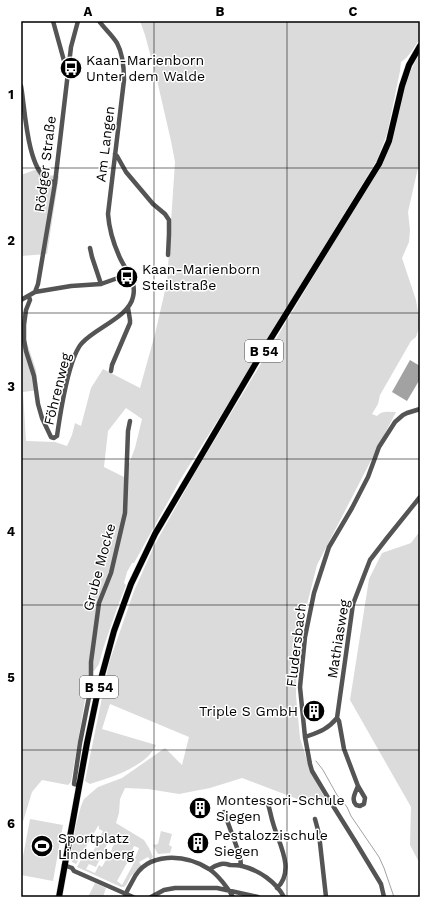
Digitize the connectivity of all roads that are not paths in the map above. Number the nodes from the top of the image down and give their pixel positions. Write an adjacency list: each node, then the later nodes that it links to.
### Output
1 (53, 21): 5 (street)
2 (78, 21): 5 (street, Rödger Straße)
3 (99, 21): 7 (street, Am Langen)
4 (420, 46): 23 (main road, B 54)
5 (68, 70): 8 (street, Rödger Straße)
6 (21, 86): 8 (street)
7 (115, 154): 10 (street); 11 (street, Am Langen)
8 (55, 183): 13 (street, Rödger Straße)
9 (90, 248): 12 (street)
10 (168, 255)
11 (129, 274): 12 (street); 16 (street)
12 (101, 284): 13 (street)
13 (35, 292): 14 (street)
14 (29, 297): 15 (street); 16 (street, Föhrenweg)
15 (21, 300)
16 (128, 308): 17 (street)
17 (111, 371)
18 (420, 409): 22 (street, Fludersbach)
19 (130, 421): 23 (street, Grube Mocke)
20 (420, 497): 21 (street, Mathiasweg)
21 (337, 718): 22 (street); 24 (street)
22 (304, 737): 41 (street, Fludersbach)
23 (79, 785): 29 (main road, B 54)
24 (358, 786)
25 (268, 804): 31 (street)
26 (224, 812): 28 (street)
27 (315, 819): 40 (street)
28 (241, 866): 30 (street); 31 (street)
29 (64, 868): 33 (street); 34 (main road, B 54)
30 (210, 869): 32 (street); 33 (street)
31 (277, 888): 39 (street)
32 (230, 891): 36 (street); 37 (street); 38 (street)
33 (125, 895): 35 (street)
34 (59, 897)
35 (133, 897)
36 (151, 897)
37 (233, 897)
38 (258, 897)
39 (284, 897)
40 (326, 897)
41 (384, 897)

